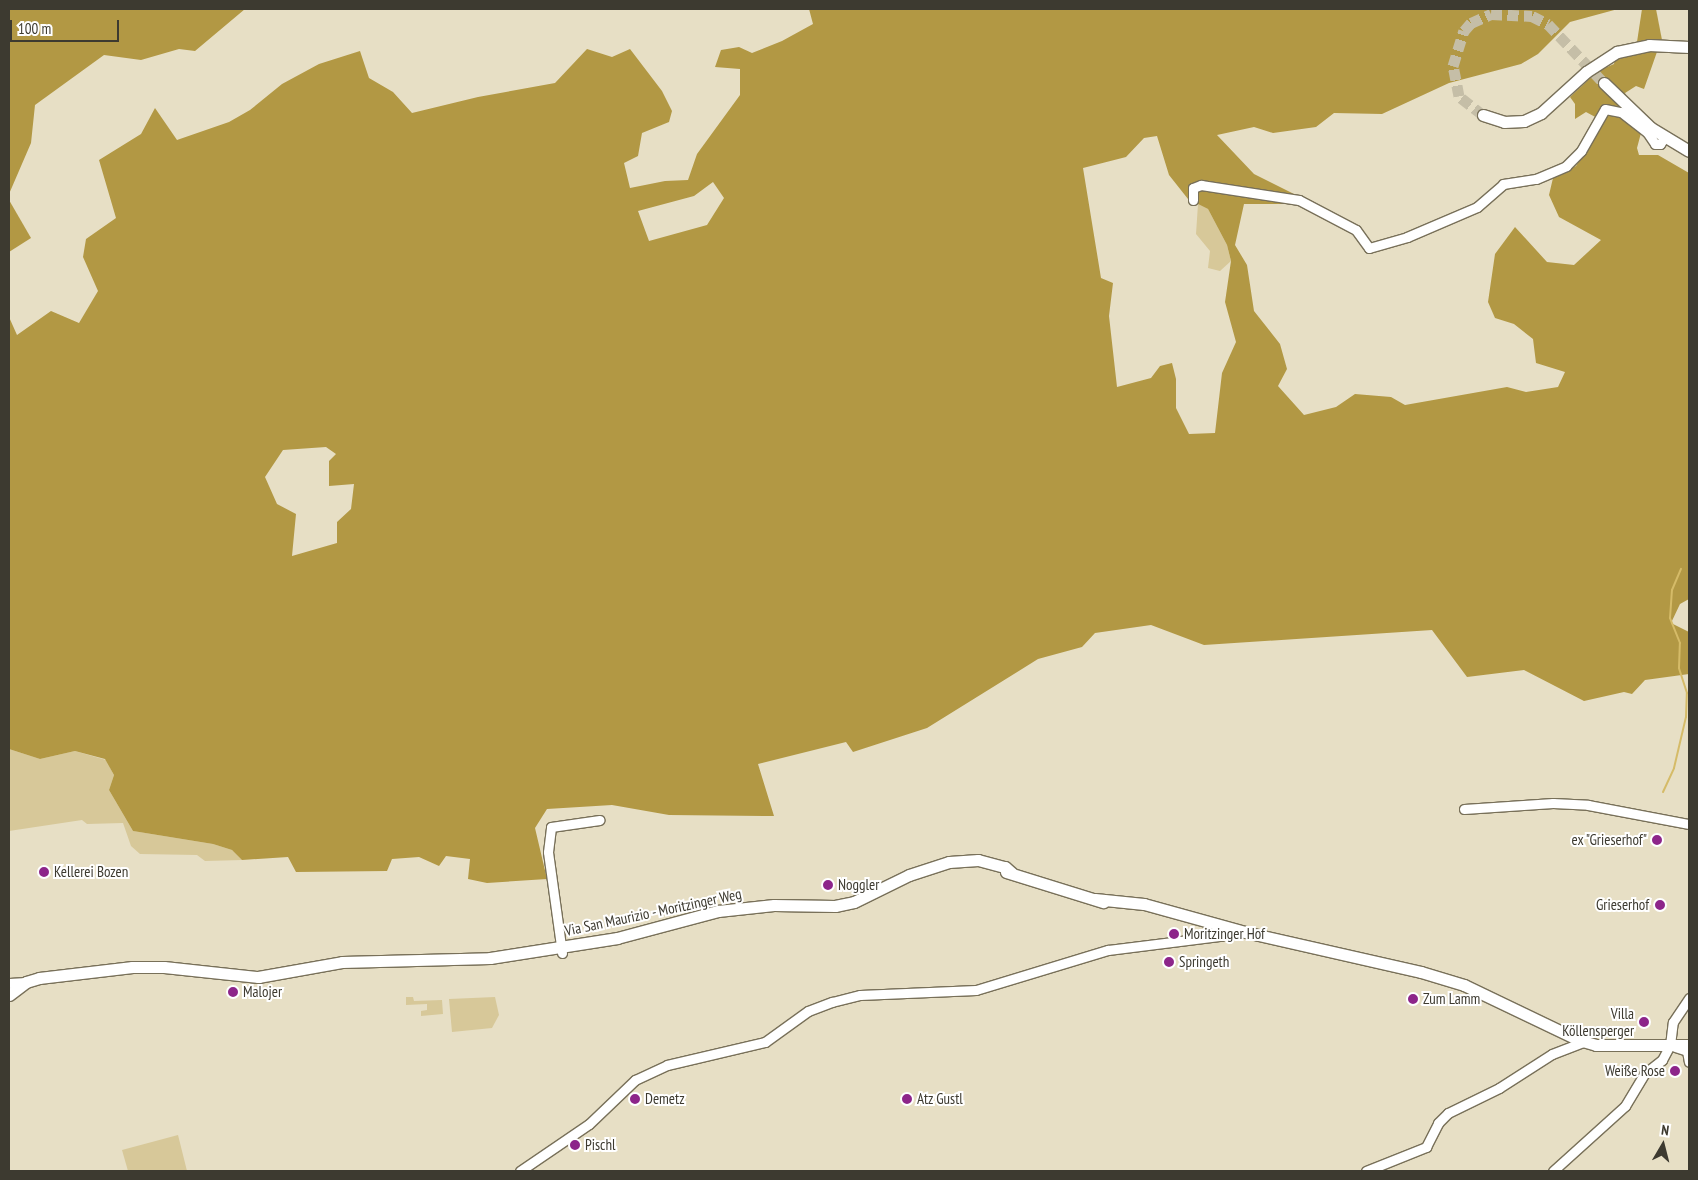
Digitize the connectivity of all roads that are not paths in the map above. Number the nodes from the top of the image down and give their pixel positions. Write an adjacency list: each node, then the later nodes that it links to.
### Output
1 (1689, 47): 3 (main road)
2 (1604, 83): 4 (main road)
3 (1483, 115)
4 (1664, 138): 5 (main road); 6 (street)
5 (1689, 151)
6 (1193, 200)
7 (1464, 809): 9 (street)
8 (599, 820): 11 (street)
9 (1689, 824)
10 (1230, 928): 11 (main road, Via San Maurizio - Moritzinger Weg); 16 (main road, Via San Maurizio - Moritzinger Weg); 20 (street)
11 (562, 951): 12 (main road, Via San Maurizio - Moritzinger Weg)
12 (26, 982): 13 (street, Via San Maurizio - Moritzinger Weg); 14 (main road)
13 (9, 983)
14 (9, 995)
15 (1689, 998): 17 (street)
16 (1584, 1042): 17 (main road, Via San Maurizio - Moritzinger Weg); 21 (street)
17 (1670, 1045): 18 (main road, Via San Maurizio - Moritzinger Weg); 19 (street); 22 (street)
18 (1689, 1045)
19 (1689, 1062)
20 (520, 1171)
21 (1366, 1171)
22 (1553, 1171)

